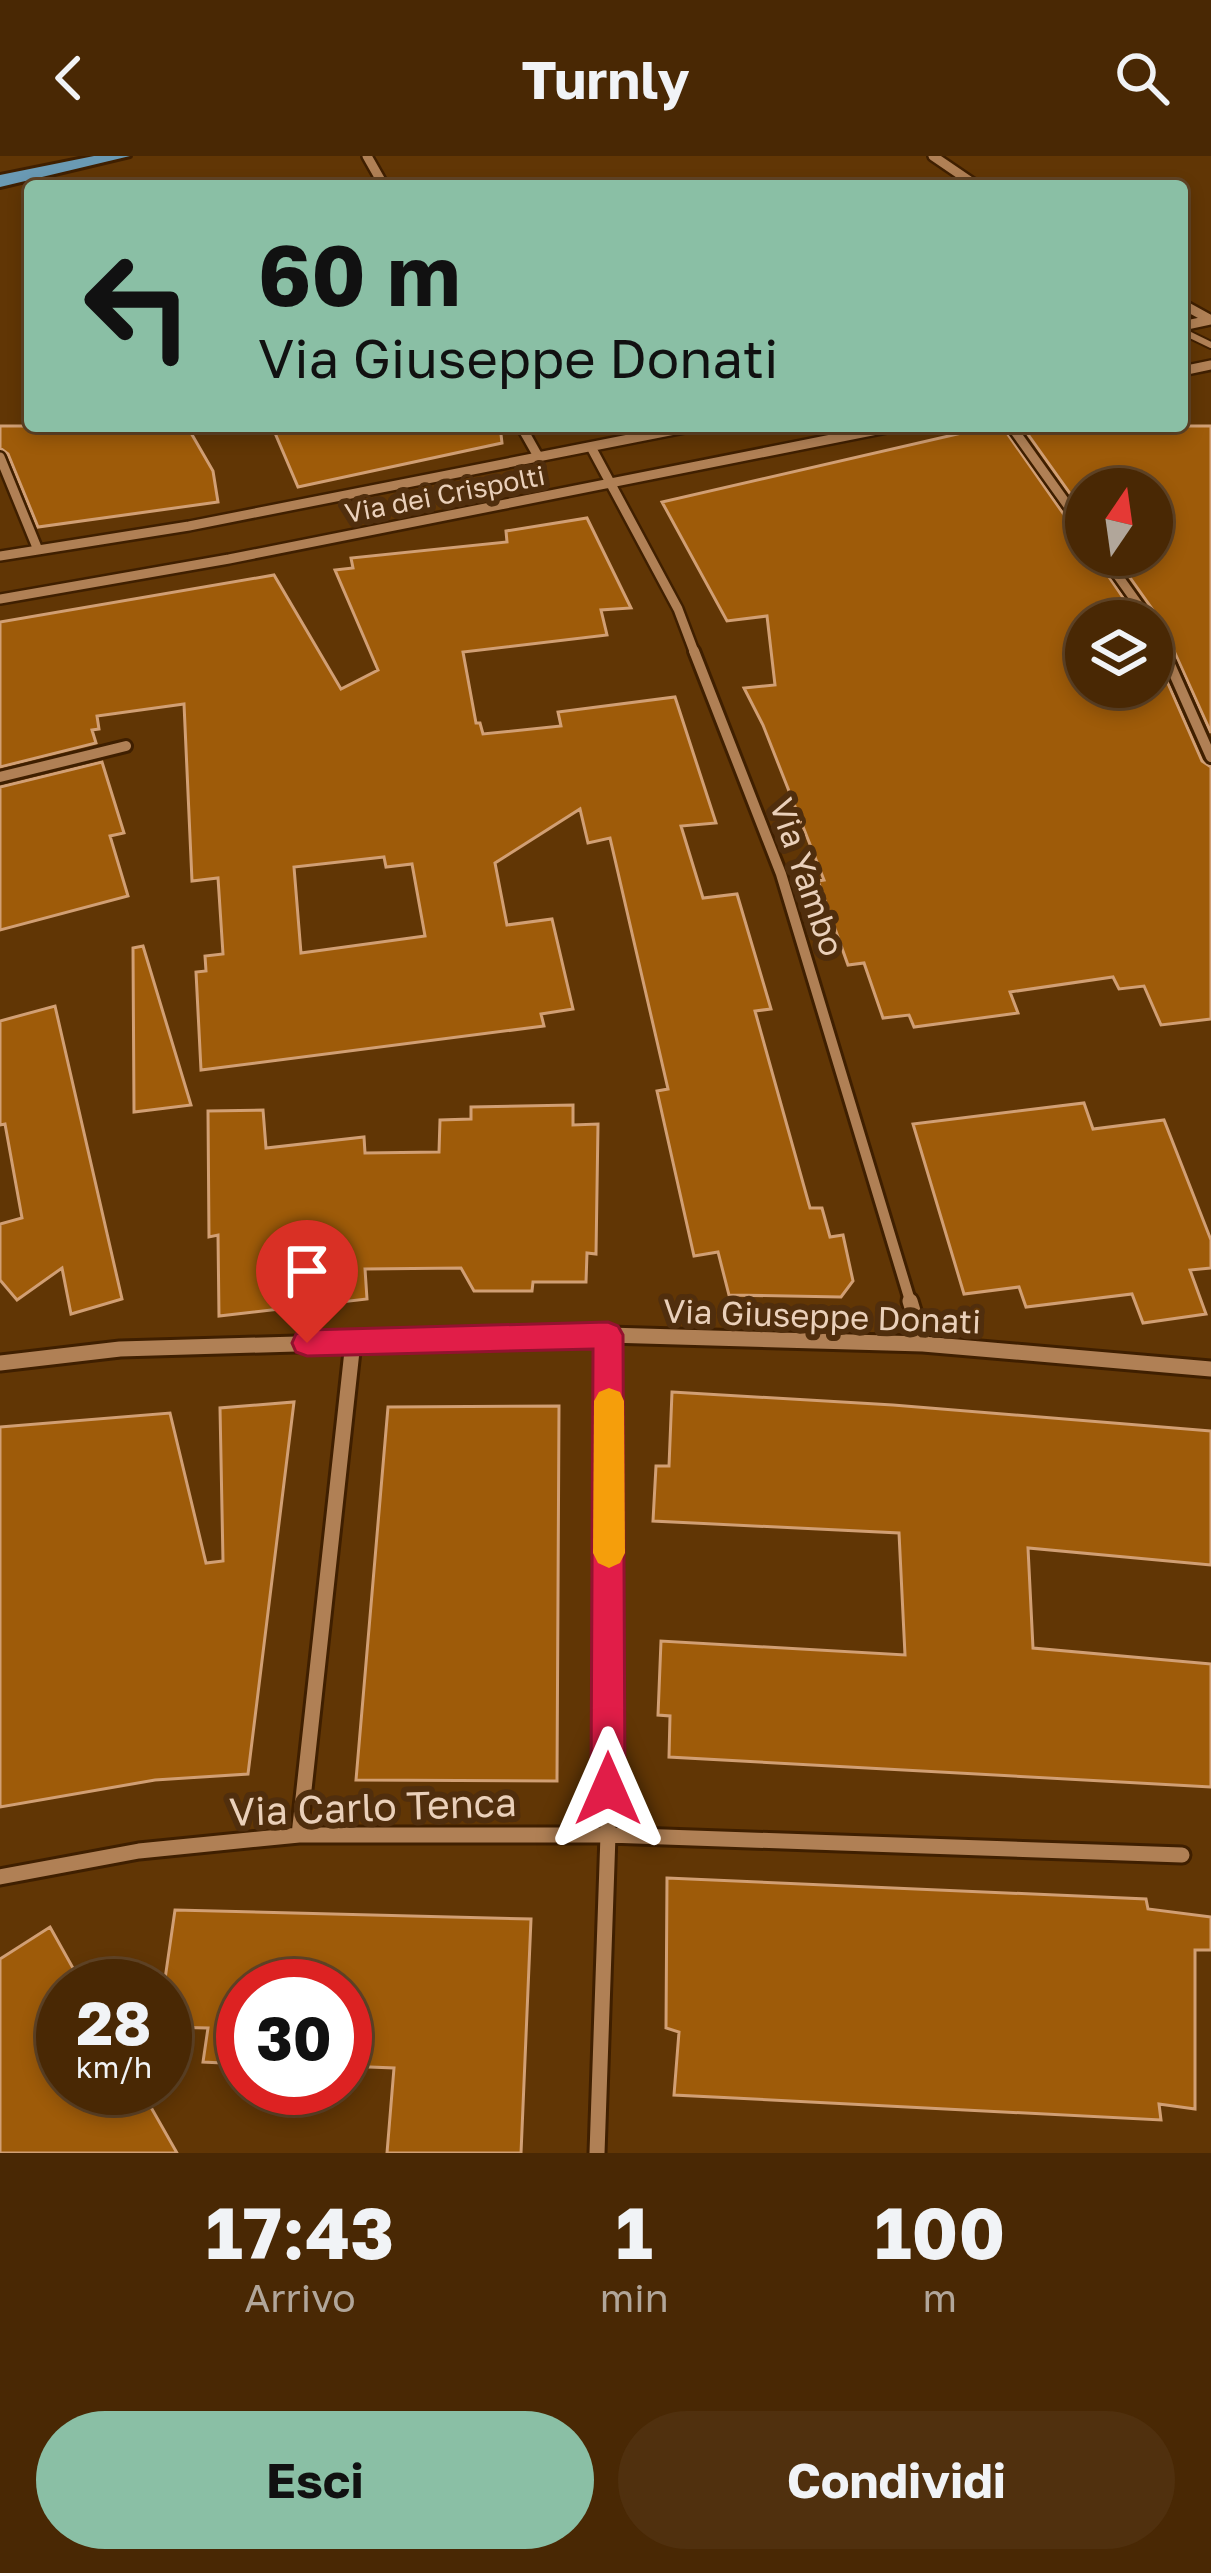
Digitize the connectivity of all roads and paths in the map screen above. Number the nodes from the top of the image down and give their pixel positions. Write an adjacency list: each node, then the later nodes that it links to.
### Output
1 (122, 156): 4 (main road)
2 (933, 156): 3 (street)
3 (968, 180)
4 (0, 181)
5 (524, 432): 11 (street)
6 (665, 432): 9 (street, Via dei Crispolti)
7 (867, 432): 12 (street, Via dei Crispolti)
8 (1015, 432): 13 (street)
9 (591, 447): 11 (street, Via dei Crispolti); 12 (street, Via Yambo)
10 (0, 457): 14 (street)
11 (539, 458): 14 (street, Via dei Crispolti)
12 (610, 484): 16 (street, Via dei Crispolti); 23 (street, Via Yambo)
13 (1065, 502)
14 (38, 550): 15 (street, Via dei Crispolti)
15 (0, 556)
16 (0, 599)
17 (1173, 672): 19 (street)
18 (126, 746): 20 (street)
19 (1211, 757)
20 (0, 777)
21 (608, 1335): 22 (street, Via Giuseppe Donati); 23 (street, Via Giuseppe Donati); 26 (street)
22 (353, 1342): 24 (street, Via Giuseppe Donati); 27 (street)
23 (923, 1344): 25 (street, Via Giuseppe Donati)
24 (0, 1363)
25 (1211, 1369)
26 (608, 1834): 27 (street, Via Carlo Tenca); 28 (street, Via Carlo Tenca); 30 (street)
27 (299, 1835): 29 (street, Via Carlo Tenca)
28 (1182, 1855)
29 (0, 1877)
30 (597, 2153)

